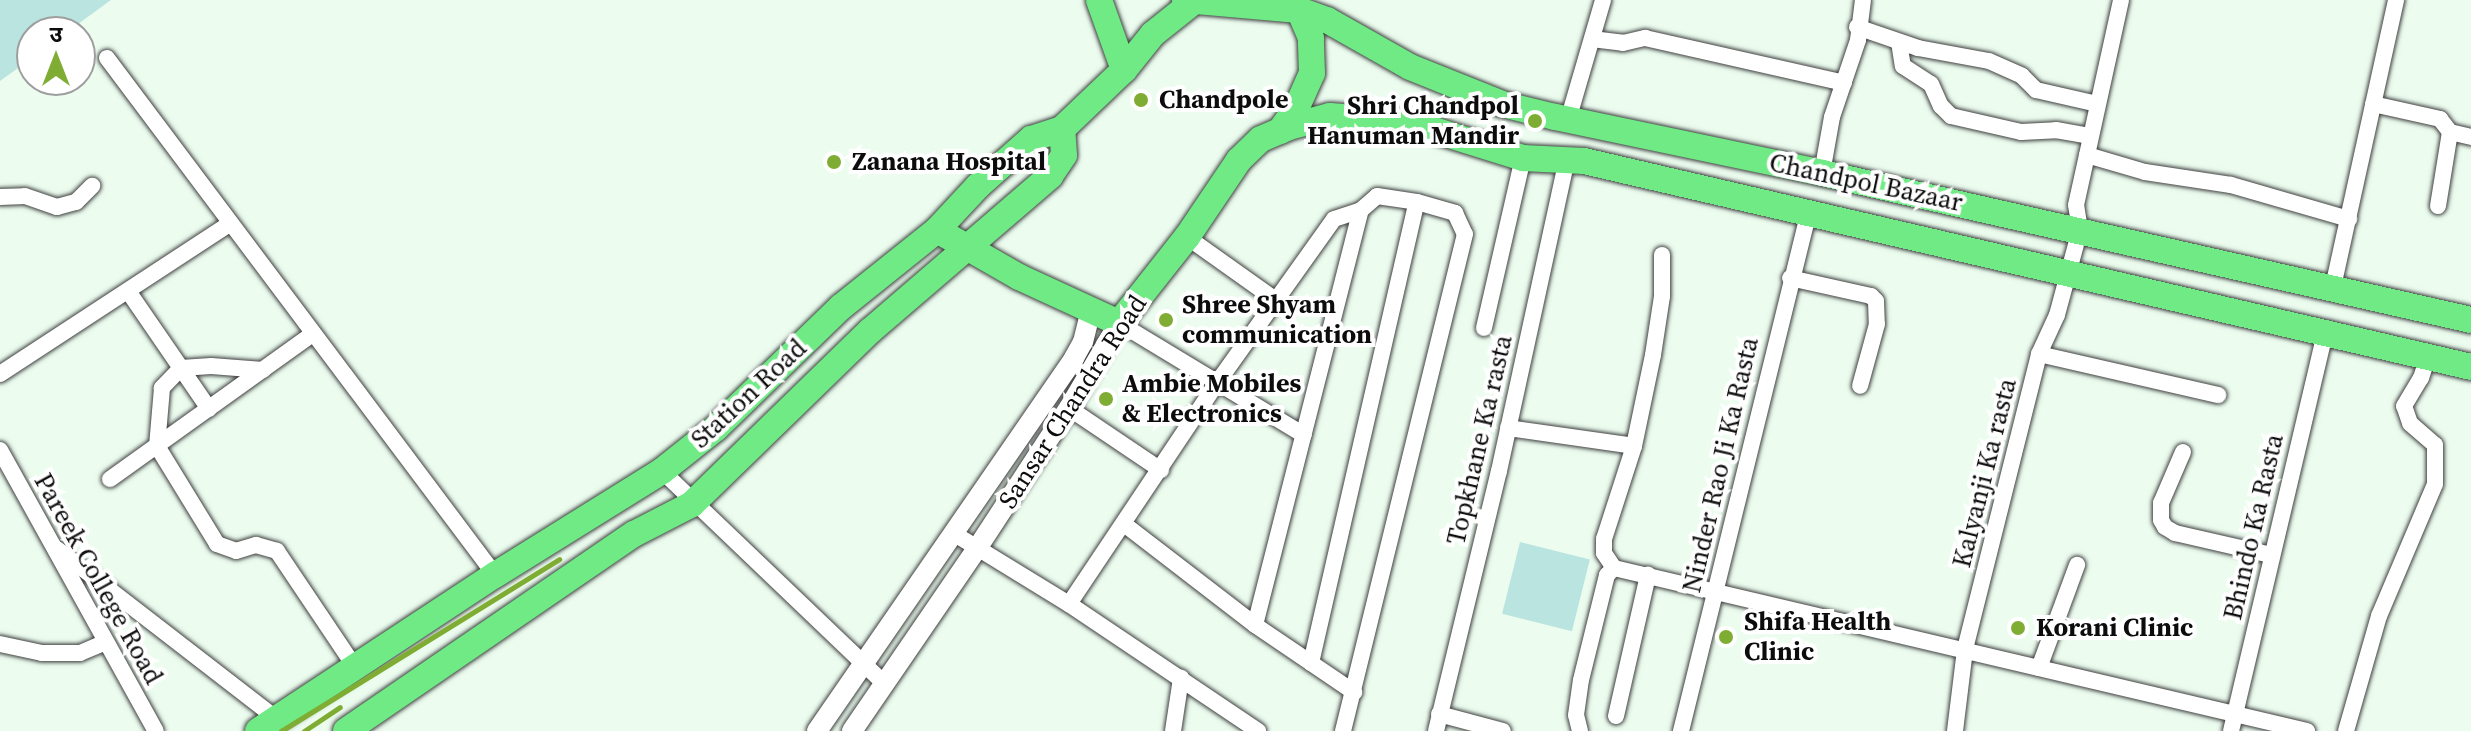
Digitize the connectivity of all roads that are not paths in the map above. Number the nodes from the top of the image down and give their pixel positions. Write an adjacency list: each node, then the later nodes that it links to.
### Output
1 (1099, 0): 12 (main road)
2 (1603, 0): 9 (street)
3 (1863, 0): 8 (street)
4 (2121, 0): 14 (street, Kalyanji Ka rasta)
5 (2396, 0): 15 (street)
6 (1189, 1): 7 (main road, Chandpol Bazaar); 12 (main road, Station Road)
7 (1289, 6): 17 (main road, Chandpol Bazaar); 19 (main road)
8 (1857, 27): 10 (street); 13 (street)
9 (1592, 39): 13 (street); 17 (street)
10 (1899, 42): 14 (street); 21 (street)
11 (107, 58): 34 (street)
12 (1124, 70): 18 (main road, Station Road)
13 (1844, 83): 26 (street)
14 (2097, 104): 21 (street, Kalyanji Ka rasta)
15 (2373, 104): 20 (street); 33 (street)
16 (1330, 116): 19 (main road, Sansar Chandra Road); 24 (main road, Chandpol Bazaar)
17 (1568, 120): 26 (main road, Chandpol Bazaar)
18 (1062, 129): 35 (main road, Station Road); 38 (main road)
19 (1280, 131): 37 (main road, Sansar Chandra Road)
20 (2450, 132): 22 (street); 30 (street)
21 (2090, 136): 23 (street, Kalyanji Ka rasta)
22 (2471, 137)
23 (2087, 155): 33 (street); 36 (street, Kalyanji Ka rasta)
24 (1523, 158): 25 (main road, Chandpol Bazaar); 48 (street)
25 (1567, 158): 32 (main road, Chandpol Bazaar); 62 (street, Topkhane Ka rasta)
26 (1822, 173): 36 (main road, Chandpol Bazaar)
27 (92, 186): 28 (street)
28 (0, 197)
29 (1417, 202): 31 (street); 88 (street); 94 (street)
30 (2438, 206)
31 (1361, 210): 44 (street); 63 (street)
32 (1809, 211): 40 (main road, Chandpol Bazaar); 41 (street, Ninder Rao Ji Ka Rasta)
33 (2349, 219): 42 (street)
34 (229, 224): 43 (street); 50 (street)
35 (937, 230): 38 (main road); 69 (main road, Station Road)
36 (2080, 230): 40 (street, Kalyanji Ka rasta); 42 (main road, Chandpol Bazaar)
37 (1187, 237): 44 (street); 47 (main road, Sansar Chandra Road)
38 (968, 248): 45 (main road); 72 (main road)
39 (1662, 255): 65 (street)
40 (2069, 273): 49 (main road, Chandpol Bazaar); 51 (street, Kalyanji Ka rasta)
41 (1790, 278): 58 (street); 82 (street, Ninder Rao Ji Ka Rasta)
42 (2333, 287): 46 (main road, Chandpol Bazaar)
43 (128, 291): 54 (street); 56 (street)
44 (1277, 301): 57 (street)
45 (1091, 310): 47 (main road); 74 (street, Sansar Chandra Road)
46 (2471, 320)
47 (1119, 323): 57 (street); 60 (street, Sansar Chandra Road)
48 (1484, 328)
49 (2325, 334): 52 (main road, Chandpol Bazaar); 77 (street, Bhindo Ka Rasta)
50 (311, 335): 55 (street); 80 (street)
51 (2039, 354): 59 (street); 87 (street, Kalyanji Ka rasta)
52 (2428, 357): 53 (main road, Chandpol Bazaar); 112 (street)
53 (2471, 367)
54 (181, 368): 55 (street); 61 (street); 64 (street)
55 (263, 370): 61 (street)
56 (0, 374)
57 (1217, 383): 63 (street); 68 (street)
58 (1860, 386)
59 (2218, 395)
60 (1069, 408): 68 (street); 76 (street, Sansar Chandra Road)
61 (209, 409): 64 (street)
62 (1508, 428): 65 (street); 97 (street, Topkhane Ka rasta)
63 (1304, 435): 84 (street)
64 (157, 446): 71 (street); 90 (street)
65 (1634, 446): 79 (street)
66 (0, 450): 70 (street, Pareek College Road)
67 (2183, 452): 77 (street)
68 (1161, 470): 73 (street)
69 (662, 471): 72 (street); 80 (main road, Station Road)
70 (7, 473): 75 (street, Pareek College Road)
71 (110, 479)
72 (692, 504): 89 (street); 100 (main road)
73 (1124, 524): 83 (street); 84 (street)
74 (953, 533): 76 (street); 89 (street, Sansar Chandra Road)
75 (51, 545): 85 (street, Pareek College Road); 98 (street)
76 (978, 547): 83 (street); 93 (street, Sansar Chandra Road)
77 (2271, 555): 95 (street, Bhindo Ka Rasta)
78 (2077, 565): 91 (street)
79 (1614, 568): 81 (street); 107 (street)
80 (495, 575): 90 (main road, Station Road)
81 (1648, 575): 82 (street); 96 (street)
82 (1716, 593): 87 (street); 108 (street, Ninder Rao Ji Ka Rasta)
83 (1069, 604): 92 (street)
84 (1255, 625): 88 (street)
85 (104, 643): 86 (street); 99 (street, Pareek College Road)
86 (0, 644)
87 (1965, 649): 91 (street); 109 (street, Kalyanji Ka rasta)
88 (1311, 663): 94 (street)
89 (862, 664): 93 (street); 101 (street, Sansar Chandra Road)
90 (355, 667): 98 (main road, Station Road)
91 (2039, 668): 95 (street)
92 (1181, 678): 103 (street); 104 (street)
93 (884, 683): 102 (street, Sansar Chandra Road)
94 (1354, 692): 105 (street)
95 (2235, 713): 110 (street, Bhindo Ka Rasta); 111 (street)
96 (1616, 716)
97 (1438, 723): 106 (street)
98 (267, 725)
99 (156, 731)
100 (346, 731)
101 (817, 731)
102 (852, 731)
103 (1173, 731)
104 (1258, 731)
105 (1343, 731)
106 (1503, 731)
107 (1580, 731)
108 (1681, 731)
109 (1955, 731)
110 (2231, 731)
111 (2307, 731)
112 (2346, 731)

